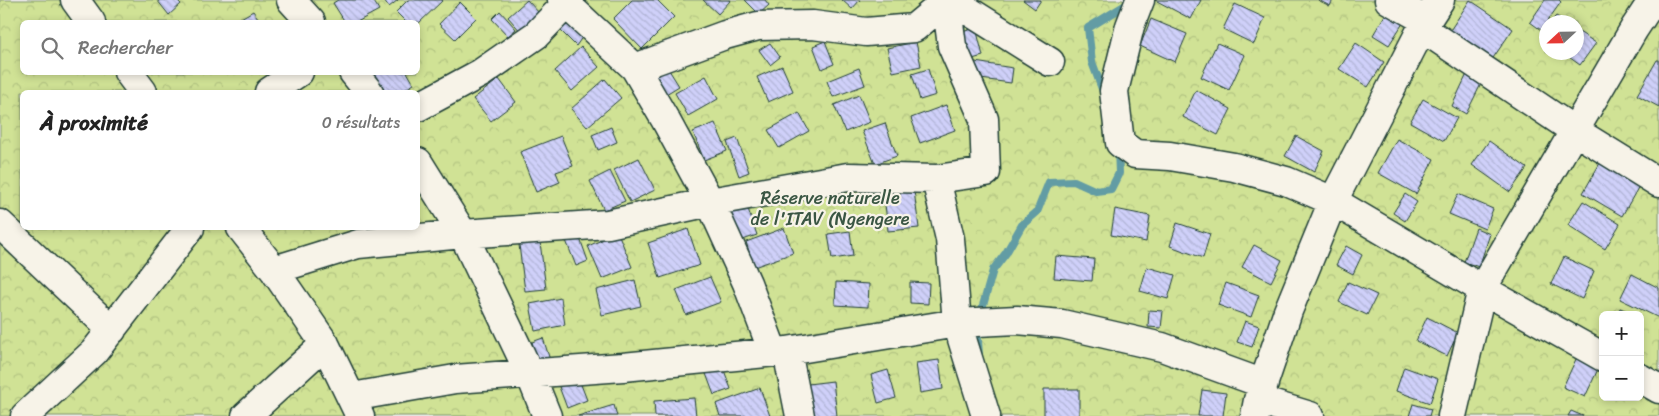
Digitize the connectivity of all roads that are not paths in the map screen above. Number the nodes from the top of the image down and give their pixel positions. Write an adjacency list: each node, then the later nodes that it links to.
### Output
1 (291, 0): 9 (street)
2 (945, 0): 11 (street); 21 (street)
3 (951, 0): 10 (street)
4 (1140, 0): 23 (street)
5 (1390, 0): 8 (street)
6 (1653, 0): 19 (street)
7 (566, 1): 11 (street); 18 (street)
8 (1430, 16): 19 (street); 23 (street)
9 (309, 20)
10 (1050, 62)
11 (635, 68): 24 (street)
12 (130, 75): 15 (street)
13 (294, 75): 16 (street)
14 (355, 75): 17 (street)
15 (142, 90)
16 (272, 90)
17 (367, 90)
18 (420, 106)
19 (1574, 132): 22 (street); 30 (street)
20 (420, 165): 28 (street)
21 (936, 179): 24 (street); 31 (street)
22 (1659, 183)
23 (1334, 201): 30 (street); 39 (street)
24 (710, 202): 28 (street); 34 (street)
25 (0, 224): 32 (street)
26 (188, 230): 32 (street)
27 (243, 230): 29 (street)
28 (464, 234): 29 (street); 36 (street)
29 (274, 270): 33 (street)
30 (1482, 289): 35 (street); 47 (street)
31 (957, 323): 34 (street); 39 (street); 45 (street)
32 (112, 330): 41 (street)
33 (325, 344): 40 (street); 42 (street)
34 (780, 352): 36 (street); 44 (street)
35 (1601, 356)
36 (530, 374): 40 (street); 43 (street)
37 (1644, 380): 38 (street)
38 (1659, 389)
39 (1259, 400): 46 (street)
40 (356, 407)
41 (26, 416)
42 (246, 416)
43 (547, 416)
44 (800, 416)
45 (986, 416)
46 (1310, 416)
47 (1452, 416)

